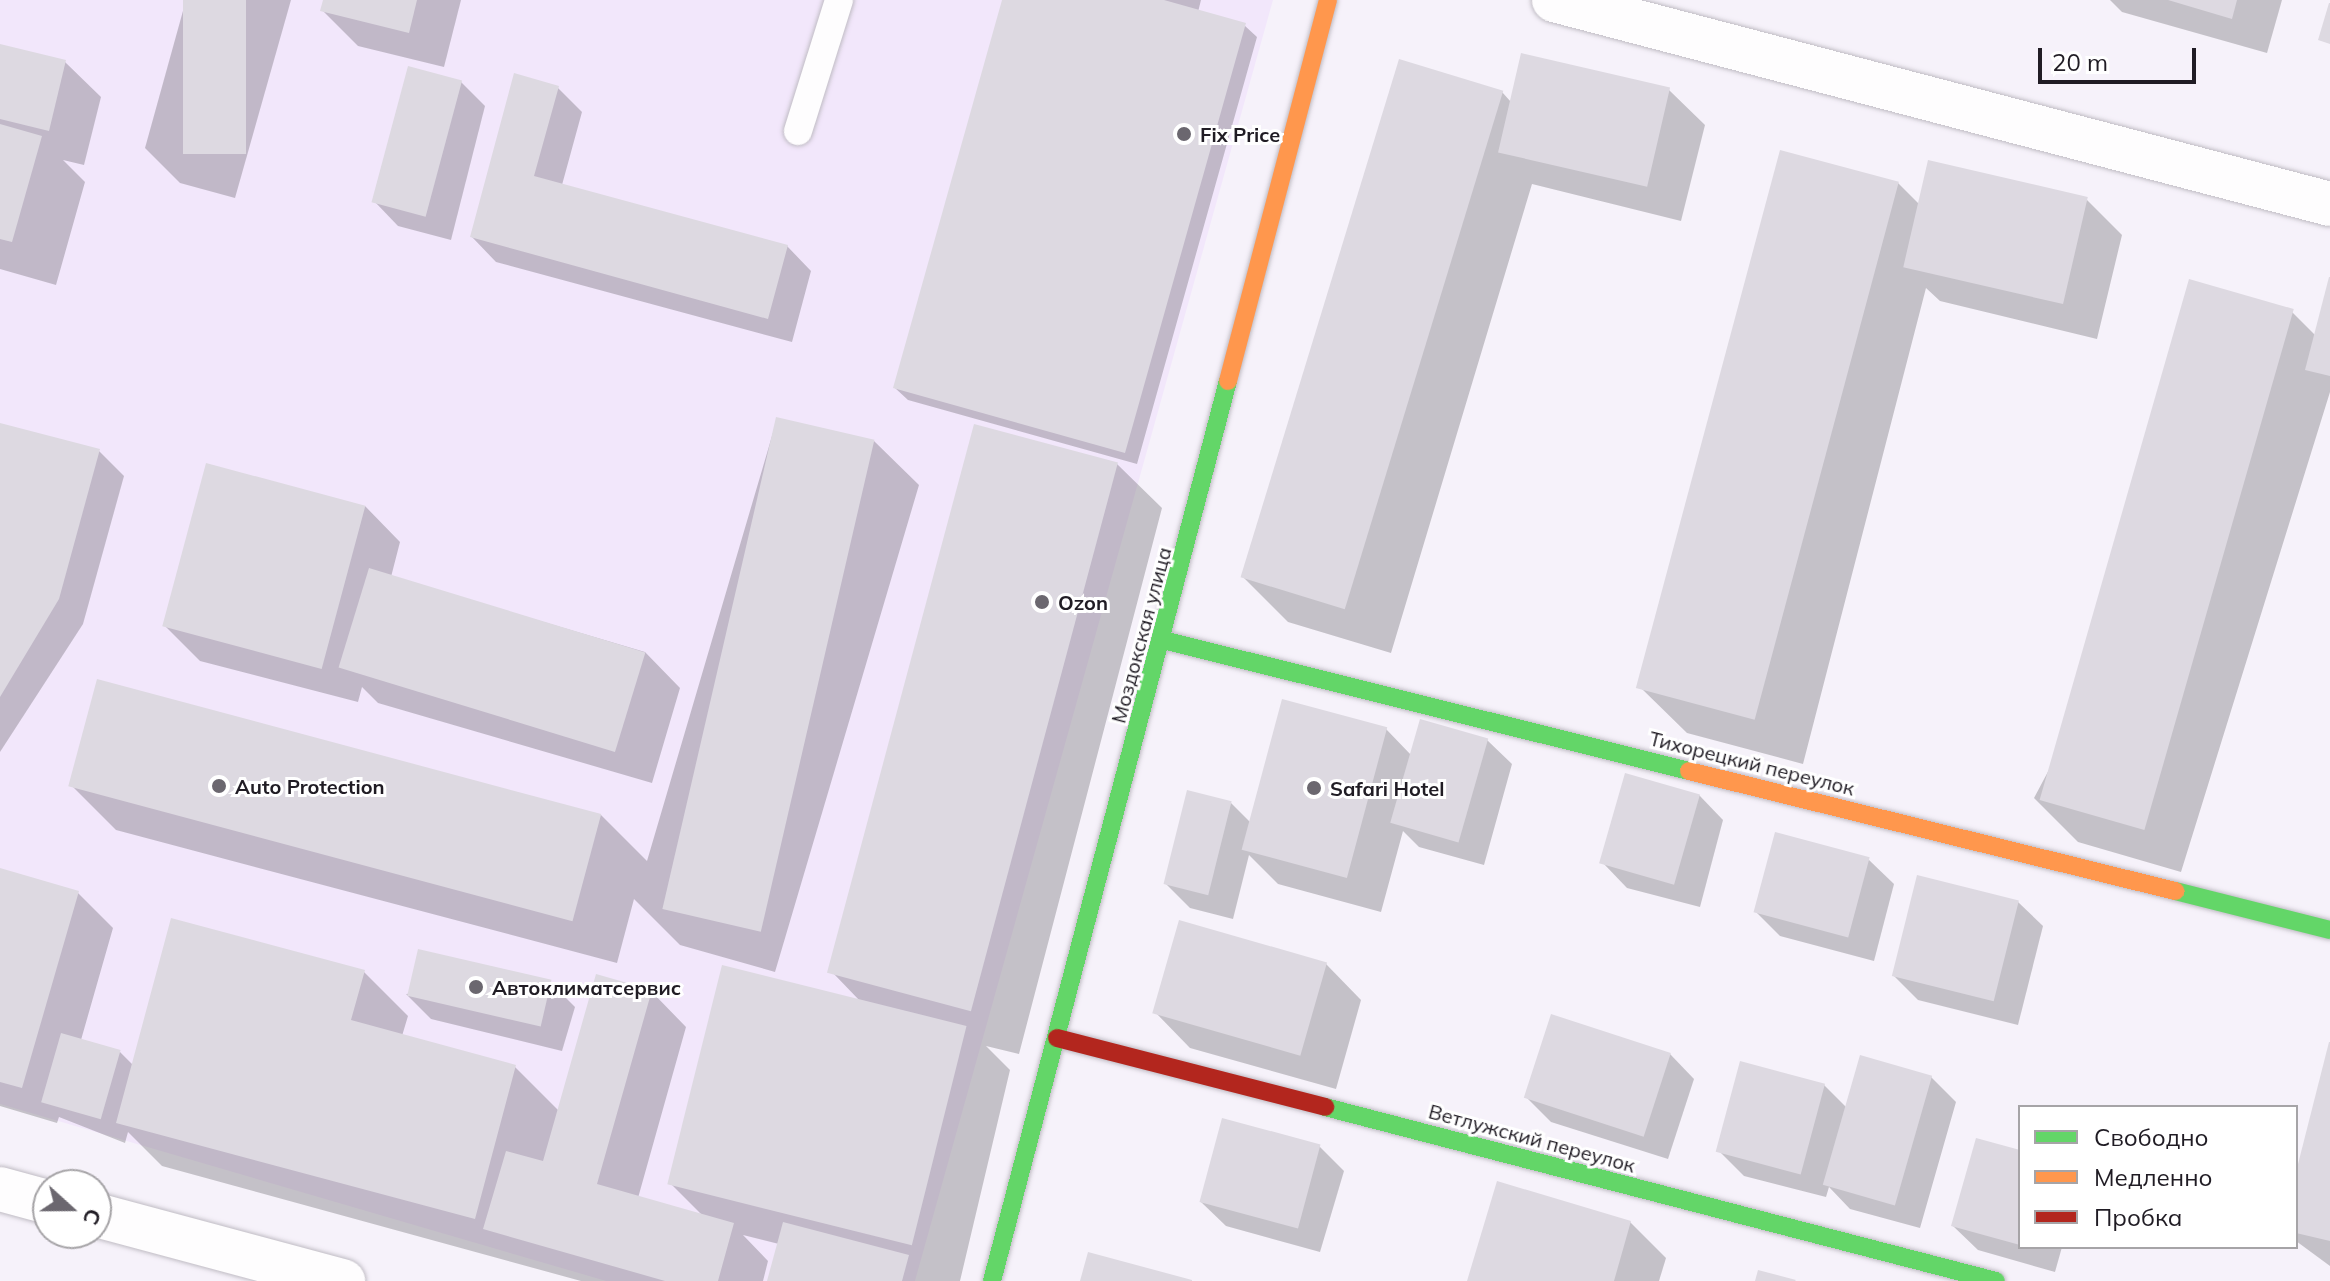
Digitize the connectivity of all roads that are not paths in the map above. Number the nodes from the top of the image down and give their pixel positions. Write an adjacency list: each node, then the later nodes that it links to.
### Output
1 (839, 0): 4 (lane)
2 (1328, 0): 6 (street, Моздокская улица)
3 (1554, 0): 5 (street)
4 (798, 131)
5 (2330, 204)
6 (1163, 640): 7 (street, Тихорецкий переулок); 8 (street, Моздокская улица)
7 (2330, 930)
8 (1057, 1038): 13 (street, Моздокская улица); 14 (street, Ветлужский переулок)
9 (0, 1189): 10 (street)
10 (32, 1198)
11 (112, 1219): 12 (street)
12 (343, 1281)
13 (992, 1281)
14 (1996, 1281)

